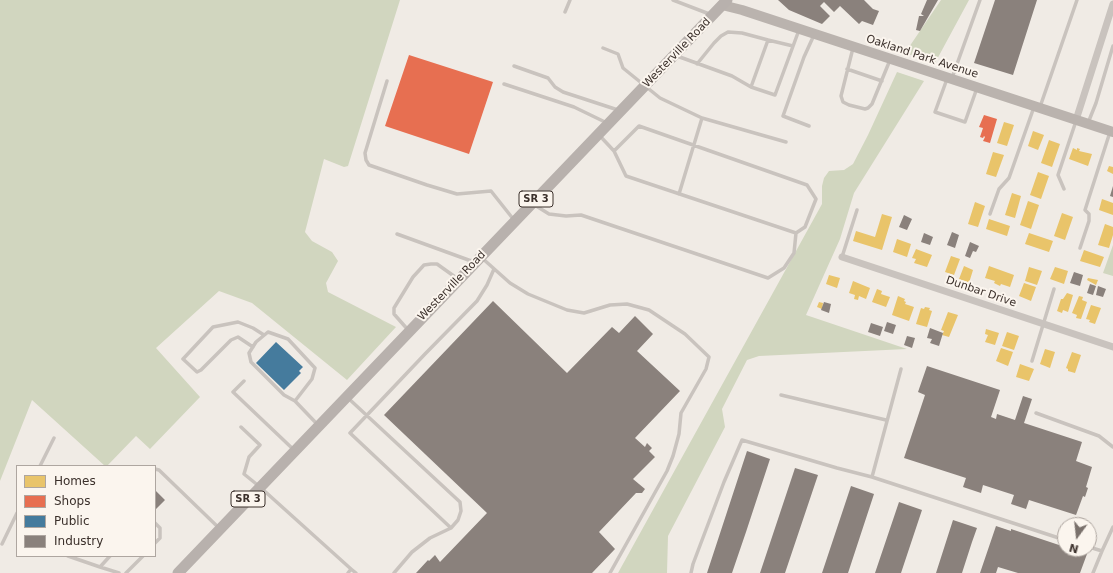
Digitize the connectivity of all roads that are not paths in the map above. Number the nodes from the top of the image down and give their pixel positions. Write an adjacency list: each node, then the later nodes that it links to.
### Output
1 (570, 0): 7 (lane)
2 (673, 0): 8 (lane)
3 (980, 0): 21 (lane)
4 (1077, 0): 28 (lane)
5 (725, 2): 8 (main road, Westerville Road / SR 3); 9 (main road, Oakland Park Avenue)
6 (1113, 4): 31 (street)
7 (566, 12)
8 (713, 15): 16 (main road, Westerville Road / SR 3)
9 (800, 29): 10 (main road, Oakland Park Avenue); 12 (lane)
10 (814, 34): 14 (main road, Oakland Park Avenue); 34 (lane)
11 (768, 40): 12 (lane); 18 (lane); 26 (lane)
12 (793, 46): 26 (lane)
13 (1113, 46): 33 (lane)
14 (853, 47): 17 (main road, Oakland Park Avenue); 20 (lane)
15 (603, 48): 25 (lane)
16 (674, 55): 18 (lane); 25 (main road, Westerville Road / SR 3)
17 (890, 59): 21 (main road, Oakland Park Avenue); 23 (lane)
18 (697, 64): 26 (lane)
19 (514, 66): 29 (lane)
20 (847, 68): 23 (lane); 23 (lane)
21 (949, 78): 27 (main road, Oakland Park Avenue); 27 (lane)
22 (387, 81): 45 (lane)
23 (882, 81)
24 (504, 84): 32 (lane)
25 (644, 86): 29 (main road, Westerville Road / SR 3); 30 (lane)
26 (751, 87)
27 (977, 87): 28 (main road, Oakland Park Avenue)
28 (1037, 107): 31 (main road, Oakland Park Avenue); 44 (lane)
29 (621, 111): 32 (main road, Westerville Road / SR 3)
30 (702, 118): 37 (lane); 38 (lane)
31 (1076, 120): 33 (main road, Oakland Park Avenue); 40 (lane)
32 (608, 124): 36 (main road, Westerville Road / SR 3)
33 (1088, 124): 35 (main road, Oakland Park Avenue)
34 (809, 126)
35 (1112, 131): 48 (lane)
36 (599, 134): 39 (lane); 42 (main road, Westerville Road / SR 3)
37 (786, 142)
38 (694, 146): 39 (lane); 41 (lane); 46 (lane)
39 (614, 151): 41 (lane)
40 (1064, 188)
41 (679, 194): 46 (lane)
42 (532, 204): 45 (main road, Westerville Road / SR 3); 46 (lane)
43 (857, 210): 49 (lane)
44 (990, 214)
45 (515, 221): 50 (main road, Westerville Road / SR 3)
46 (796, 233)
47 (396, 234): 50 (lane)
48 (1080, 248)
49 (842, 256): 54 (street, Dunbar Drive)
50 (478, 260): 51 (lane); 52 (main road, Westerville Road / SR 3)
51 (494, 268): 66 (lane); 98 (lane)
52 (459, 279): 55 (main road, Westerville Road / SR 3); 55 (lane)
53 (1054, 289): 54 (lane)
54 (1044, 324): 58 (street, Dunbar Drive); 59 (lane)
55 (410, 331): 63 (main road, Westerville Road / SR 3)
56 (264, 335): 57 (lane); 57 (lane); 64 (lane)
57 (253, 347): 64 (lane)
58 (1113, 347)
59 (1032, 361)
60 (901, 369): 67 (lane)
61 (244, 380): 72 (lane)
62 (781, 395): 67 (lane)
63 (346, 397): 66 (lane); 68 (main road, Westerville Road / SR 3)
64 (295, 401): 68 (lane)
65 (1036, 413): 71 (lane)
66 (367, 416): 80 (lane); 80 (lane)
67 (886, 420): 75 (lane)
68 (319, 426): 72 (main road, Westerville Road / SR 3)
69 (241, 427): 76 (lane)
70 (54, 438): 73 (lane)
71 (1113, 447)
72 (295, 451): 76 (main road, Westerville Road / SR 3)
73 (40, 465)
74 (156, 469): 81 (lane)
75 (872, 477): 82 (lane); 99 (lane)
76 (260, 487): 81 (main road, Westerville Road / SR 3); 91 (lane)
77 (16, 515): 84 (lane)
78 (156, 524): 83 (lane)
79 (1113, 527): 86 (lane)
80 (450, 528): 97 (lane)
81 (220, 529): 94 (main road, Westerville Road / SR 3)
82 (1057, 537)
83 (156, 542)
84 (2, 544)
85 (1097, 549): 86 (lane)
86 (1102, 551): 100 (lane)
87 (71, 557): 90 (lane)
88 (109, 557): 90 (lane)
89 (142, 557): 93 (lane)
90 (100, 567): 92 (lane)
91 (352, 569): 95 (lane); 96 (lane)
92 (119, 573)
93 (126, 573)
94 (178, 573)
95 (348, 573)
96 (356, 573)
97 (394, 573)
98 (610, 573)
99 (691, 573)
100 (1093, 573)

